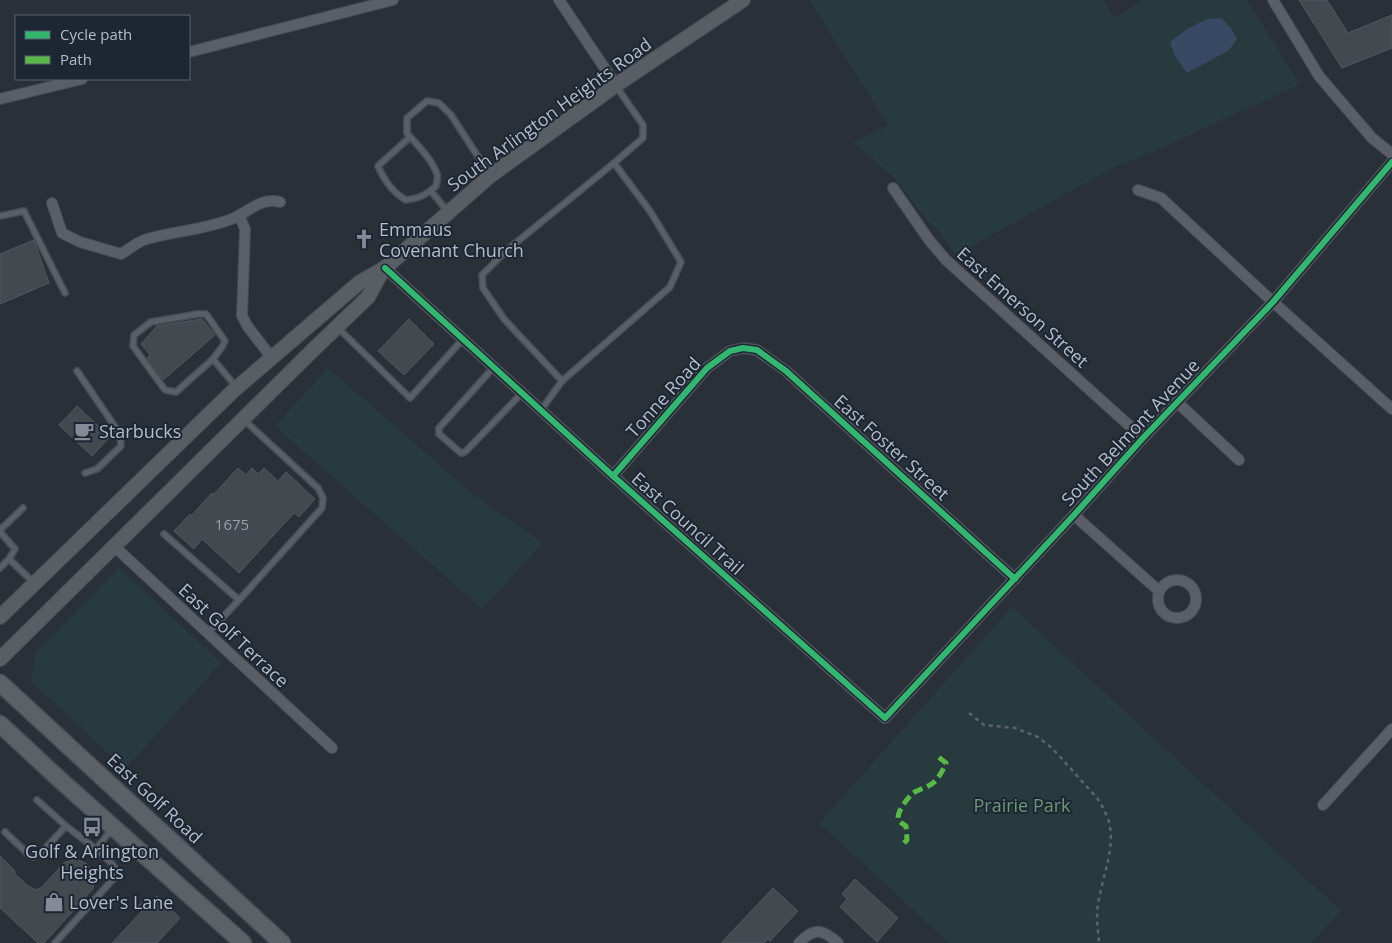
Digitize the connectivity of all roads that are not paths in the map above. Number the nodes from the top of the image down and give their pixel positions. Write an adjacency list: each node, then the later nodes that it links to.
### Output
1 (393, 0): 5 (street)
2 (559, 0): 7 (street)
3 (743, 0): 7 (main road, South Arlington Heights Road)
4 (1272, 0): 10 (street)
5 (190, 52)
6 (78, 80): 8 (street)
7 (616, 85): 12 (lane); 13 (main road, South Arlington Heights Road)
8 (0, 100)
9 (410, 137): 13 (lane); 16 (lane); 16 (lane)
10 (1392, 154)
11 (1392, 162): 24 (street, South Belmont Avenue)
12 (614, 163): 32 (lane); 32 (lane)
13 (490, 176): 19 (main road, South Arlington Heights Road)
14 (893, 188): 39 (street, East Emerson Street)
15 (1138, 190): 24 (street)
16 (431, 191): 19 (lane)
17 (280, 202): 20 (street)
18 (52, 203): 20 (street)
19 (449, 212): 22 (main road, South Arlington Heights Road)
20 (239, 215): 28 (street)
21 (0, 216): 23 (lane)
22 (385, 268): 25 (main road, South Arlington Heights Road); 26 (street, East Council Trail); 28 (main road, South Arlington Heights Road)
23 (65, 293)
24 (1273, 302): 35 (street, South Belmont Avenue); 36 (street)
25 (337, 327): 26 (lane); 38 (main road, South Arlington Heights Road)
26 (463, 339): 30 (street, East Council Trail)
27 (743, 348): 42 (street, Tonne Road); 50 (street, East Foster Street)
28 (272, 358): 33 (main road, South Arlington Heights Road)
29 (213, 359): 29 (lane); 33 (lane)
30 (494, 367): 34 (street, East Council Trail); 34 (lane)
31 (77, 371): 41 (lane)
32 (562, 381): 37 (lane)
33 (237, 388): 51 (main road, South Arlington Heights Road)
34 (522, 393): 37 (street, East Council Trail)
35 (1178, 402): 39 (street, South Belmont Avenue); 40 (street)
36 (1392, 408)
37 (541, 410): 42 (street, East Council Trail)
38 (243, 419): 47 (main road, South Arlington Heights Road); 53 (lane)
39 (1143, 438): 44 (street, South Belmont Avenue)
40 (1239, 460)
41 (85, 473)
42 (613, 476): 58 (street, East Council Trail)
43 (23, 508): 45 (lane)
44 (1074, 515): 50 (street, South Belmont Avenue); 52 (street)
45 (0, 531): 48 (lane)
46 (164, 534): 53 (lane)
47 (114, 547): 55 (street, East Golf Terrace); 56 (main road, South Arlington Heights Road)
48 (9, 559): 49 (lane); 51 (lane)
49 (0, 568)
50 (1015, 579): 58 (street, South Belmont Avenue)
51 (35, 584): 54 (main road, South Arlington Heights Road)
52 (1160, 591)
53 (239, 600): 55 (lane)
54 (0, 617)
55 (208, 633): 61 (street, East Golf Terrace)
56 (0, 660)
57 (0, 683): 70 (main road, East Golf Road)
58 (885, 718)
59 (0, 724): 65 (main road)
60 (1392, 729): 63 (street)
61 (332, 748)
62 (37, 800): 64 (lane)
63 (1323, 805)
64 (66, 826): 66 (lane); 67 (lane)
65 (113, 828): 67 (lane); 69 (main road)
66 (5, 832)
67 (96, 849): 68 (lane)
68 (55, 943)
69 (243, 943)
70 (282, 943)
71 (799, 943): 72 (street)
72 (838, 943)

